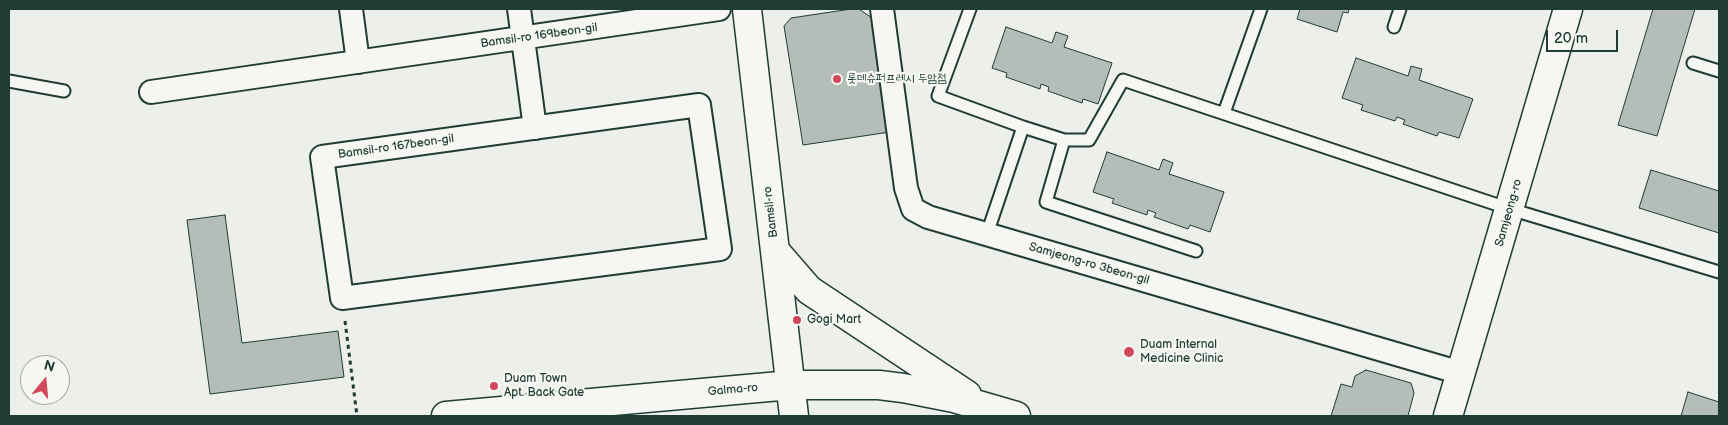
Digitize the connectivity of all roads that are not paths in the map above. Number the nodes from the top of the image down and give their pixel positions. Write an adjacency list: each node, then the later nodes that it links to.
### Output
1 (351, 9): 12 (street)
2 (519, 9): 11 (street)
3 (719, 9): 11 (street, Bamsil-ro 169beon-gil)
4 (747, 9): 25 (street, Bamsil-ro)
5 (882, 9): 23 (street, Samjeong-ro 3beon-gil)
6 (970, 9): 19 (lane)
7 (1261, 9): 18 (lane)
8 (1400, 9): 10 (lane)
9 (1568, 9): 22 (street, Samjeong-ro)
10 (1394, 27)
11 (523, 38): 12 (street, Bamsil-ro 169beon-gil); 20 (street)
12 (358, 62): 17 (street, Bamsil-ro 169beon-gil)
13 (1693, 63): 14 (lane)
14 (1719, 71)
15 (9, 81): 16 (lane)
16 (64, 90)
17 (151, 92)
18 (1224, 113): 21 (lane); 22 (lane)
19 (1023, 127): 21 (lane); 23 (lane)
20 (535, 128): 20 (street, Bamsil-ro 167beon-gil)
21 (1064, 140): 24 (lane)
22 (1510, 209): 26 (lane); 27 (street, Samjeong-ro)
23 (987, 234): 27 (street, Samjeong-ro 3beon-gil)
24 (1196, 251)
25 (776, 252): 28 (street, Bamsil-ro); 29 (street)
26 (1719, 272)
27 (1461, 373): 33 (street, Samjeong-ro)
28 (791, 384): 29 (street, Galma-ro); 30 (street, Galma-ro); 31 (street, Bamsil-ro)
29 (988, 408): 32 (street, Galma-ro)
30 (446, 416)
31 (794, 416)
32 (1016, 416)
33 (1448, 416)

